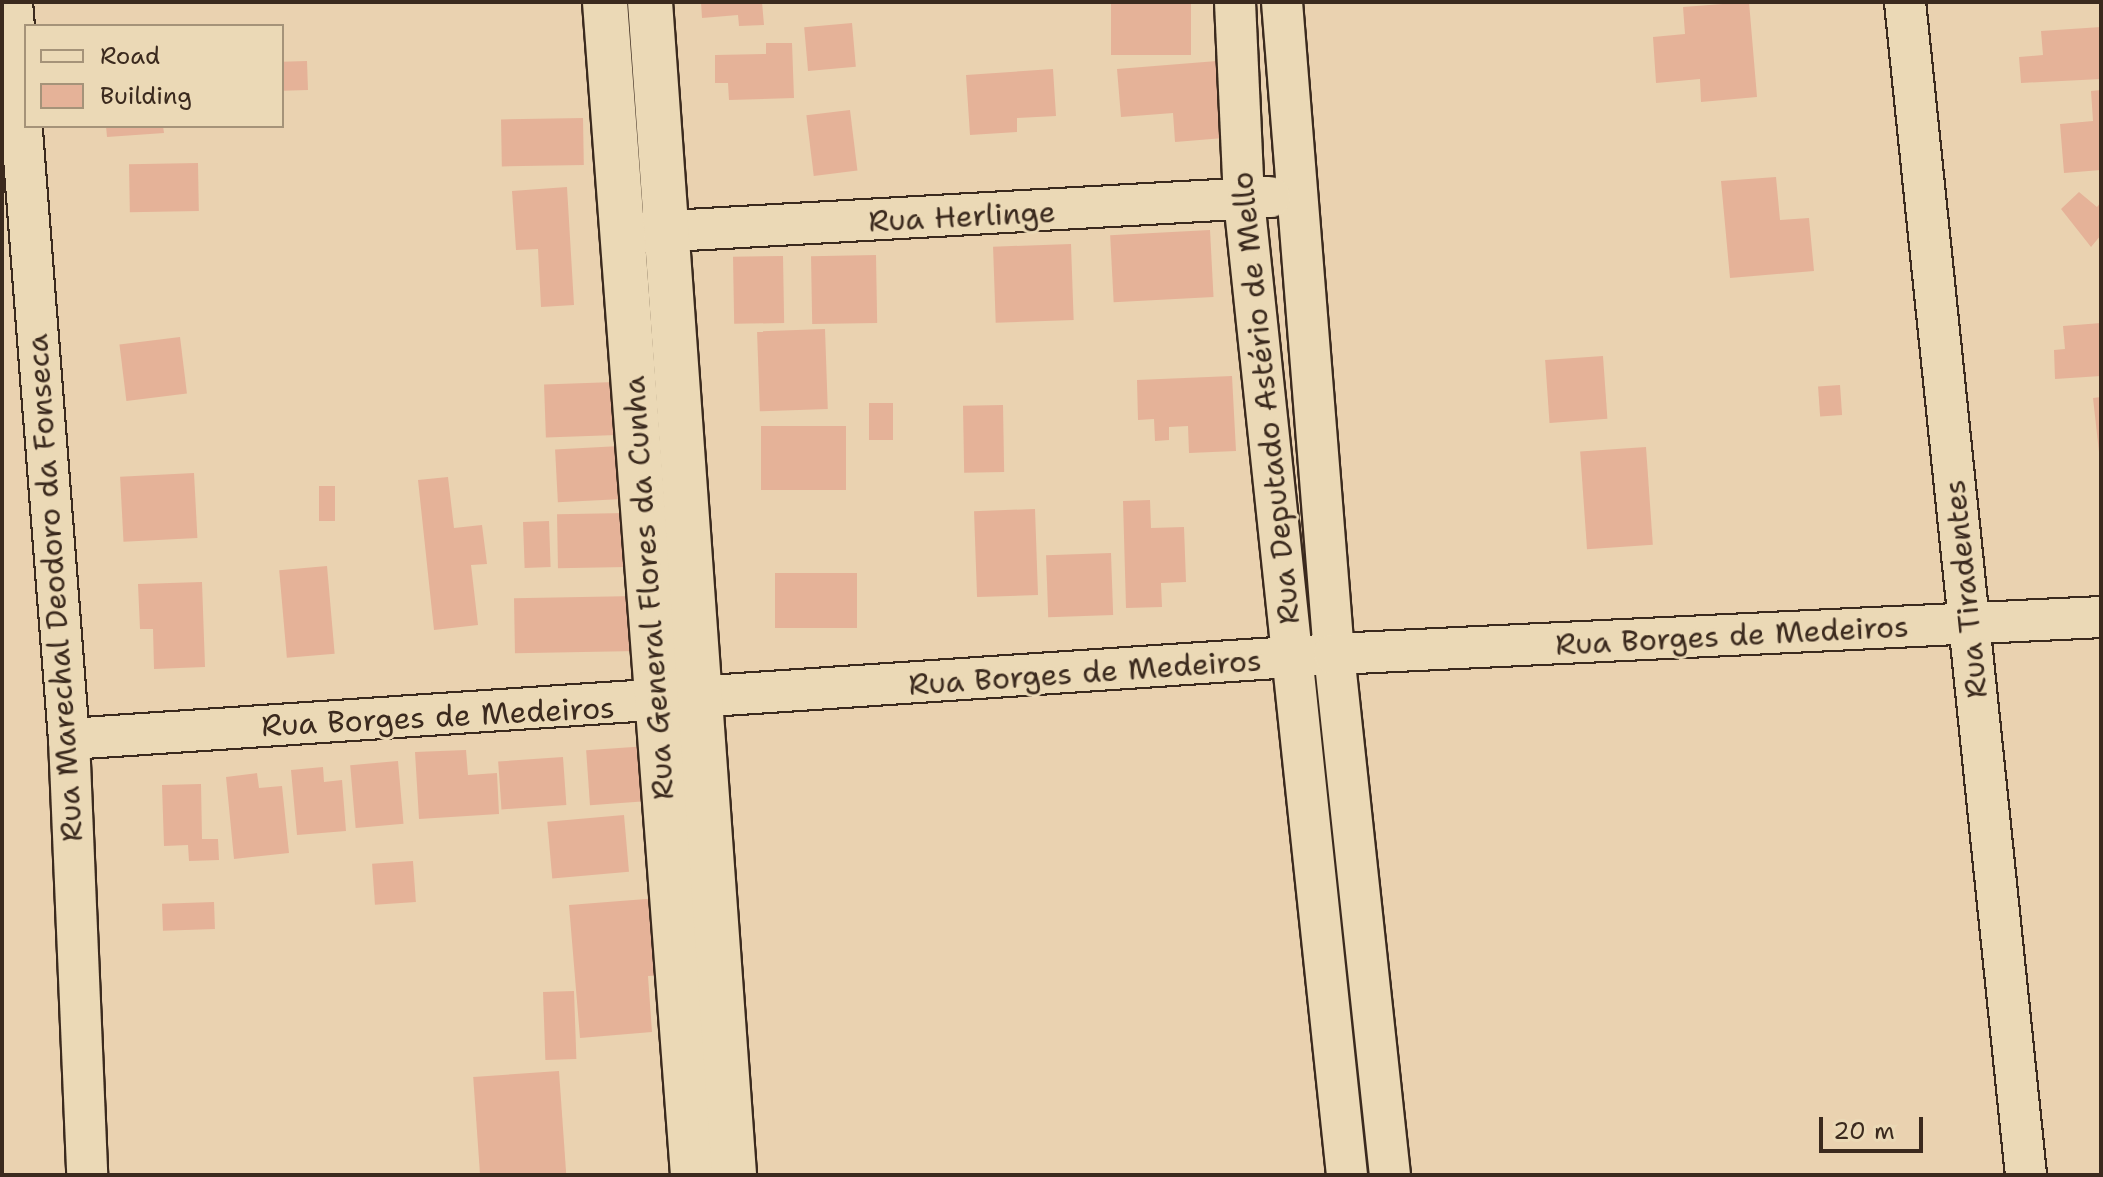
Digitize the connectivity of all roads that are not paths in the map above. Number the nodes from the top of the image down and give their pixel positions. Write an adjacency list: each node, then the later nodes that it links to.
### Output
1 (12, 2): 15 (street, Rua Marechal Deodoro da Fonseca)
2 (605, 2): 9 (street, Rua General Flores da Cunha)
3 (650, 2): 9 (street, Rua General Flores da Cunha)
4 (1235, 2): 8 (street, Rua Deputado Astério de Mello)
5 (1282, 2): 7 (street, Rua Deputado Astério de Mello)
6 (1905, 2): 11 (street, Rua Tiradentes)
7 (1298, 195): 8 (street, Rua Herlinge); 12 (street, Rua Deputado Astério de Mello)
8 (1244, 200): 9 (street, Rua Herlinge); 13 (street, Rua Deputado Astério de Mello)
9 (645, 233): 14 (street, Rua General Flores da Cunha)
10 (2101, 617): 11 (street, Rua Borges de Medeiros)
11 (1969, 625): 12 (street, Rua Borges de Medeiros); 21 (street, Rua Tiradentes)
12 (1334, 654): 13 (street, Rua Borges de Medeiros); 20 (street, Rua Deputado Astério de Mello)
13 (1292, 659): 14 (street, Rua Borges de Medeiros); 19 (street, Rua Deputado Astério de Mello)
14 (674, 702): 15 (street, Rua Borges de Medeiros); 17 (street, Rua General Flores da Cunha); 18 (street, Rua General Flores da Cunha)
15 (69, 739): 16 (street, Rua Marechal Deodoro da Fonseca)
16 (87, 1175)
17 (693, 1175)
18 (734, 1175)
19 (1347, 1175)
20 (1390, 1175)
21 (2026, 1175)

